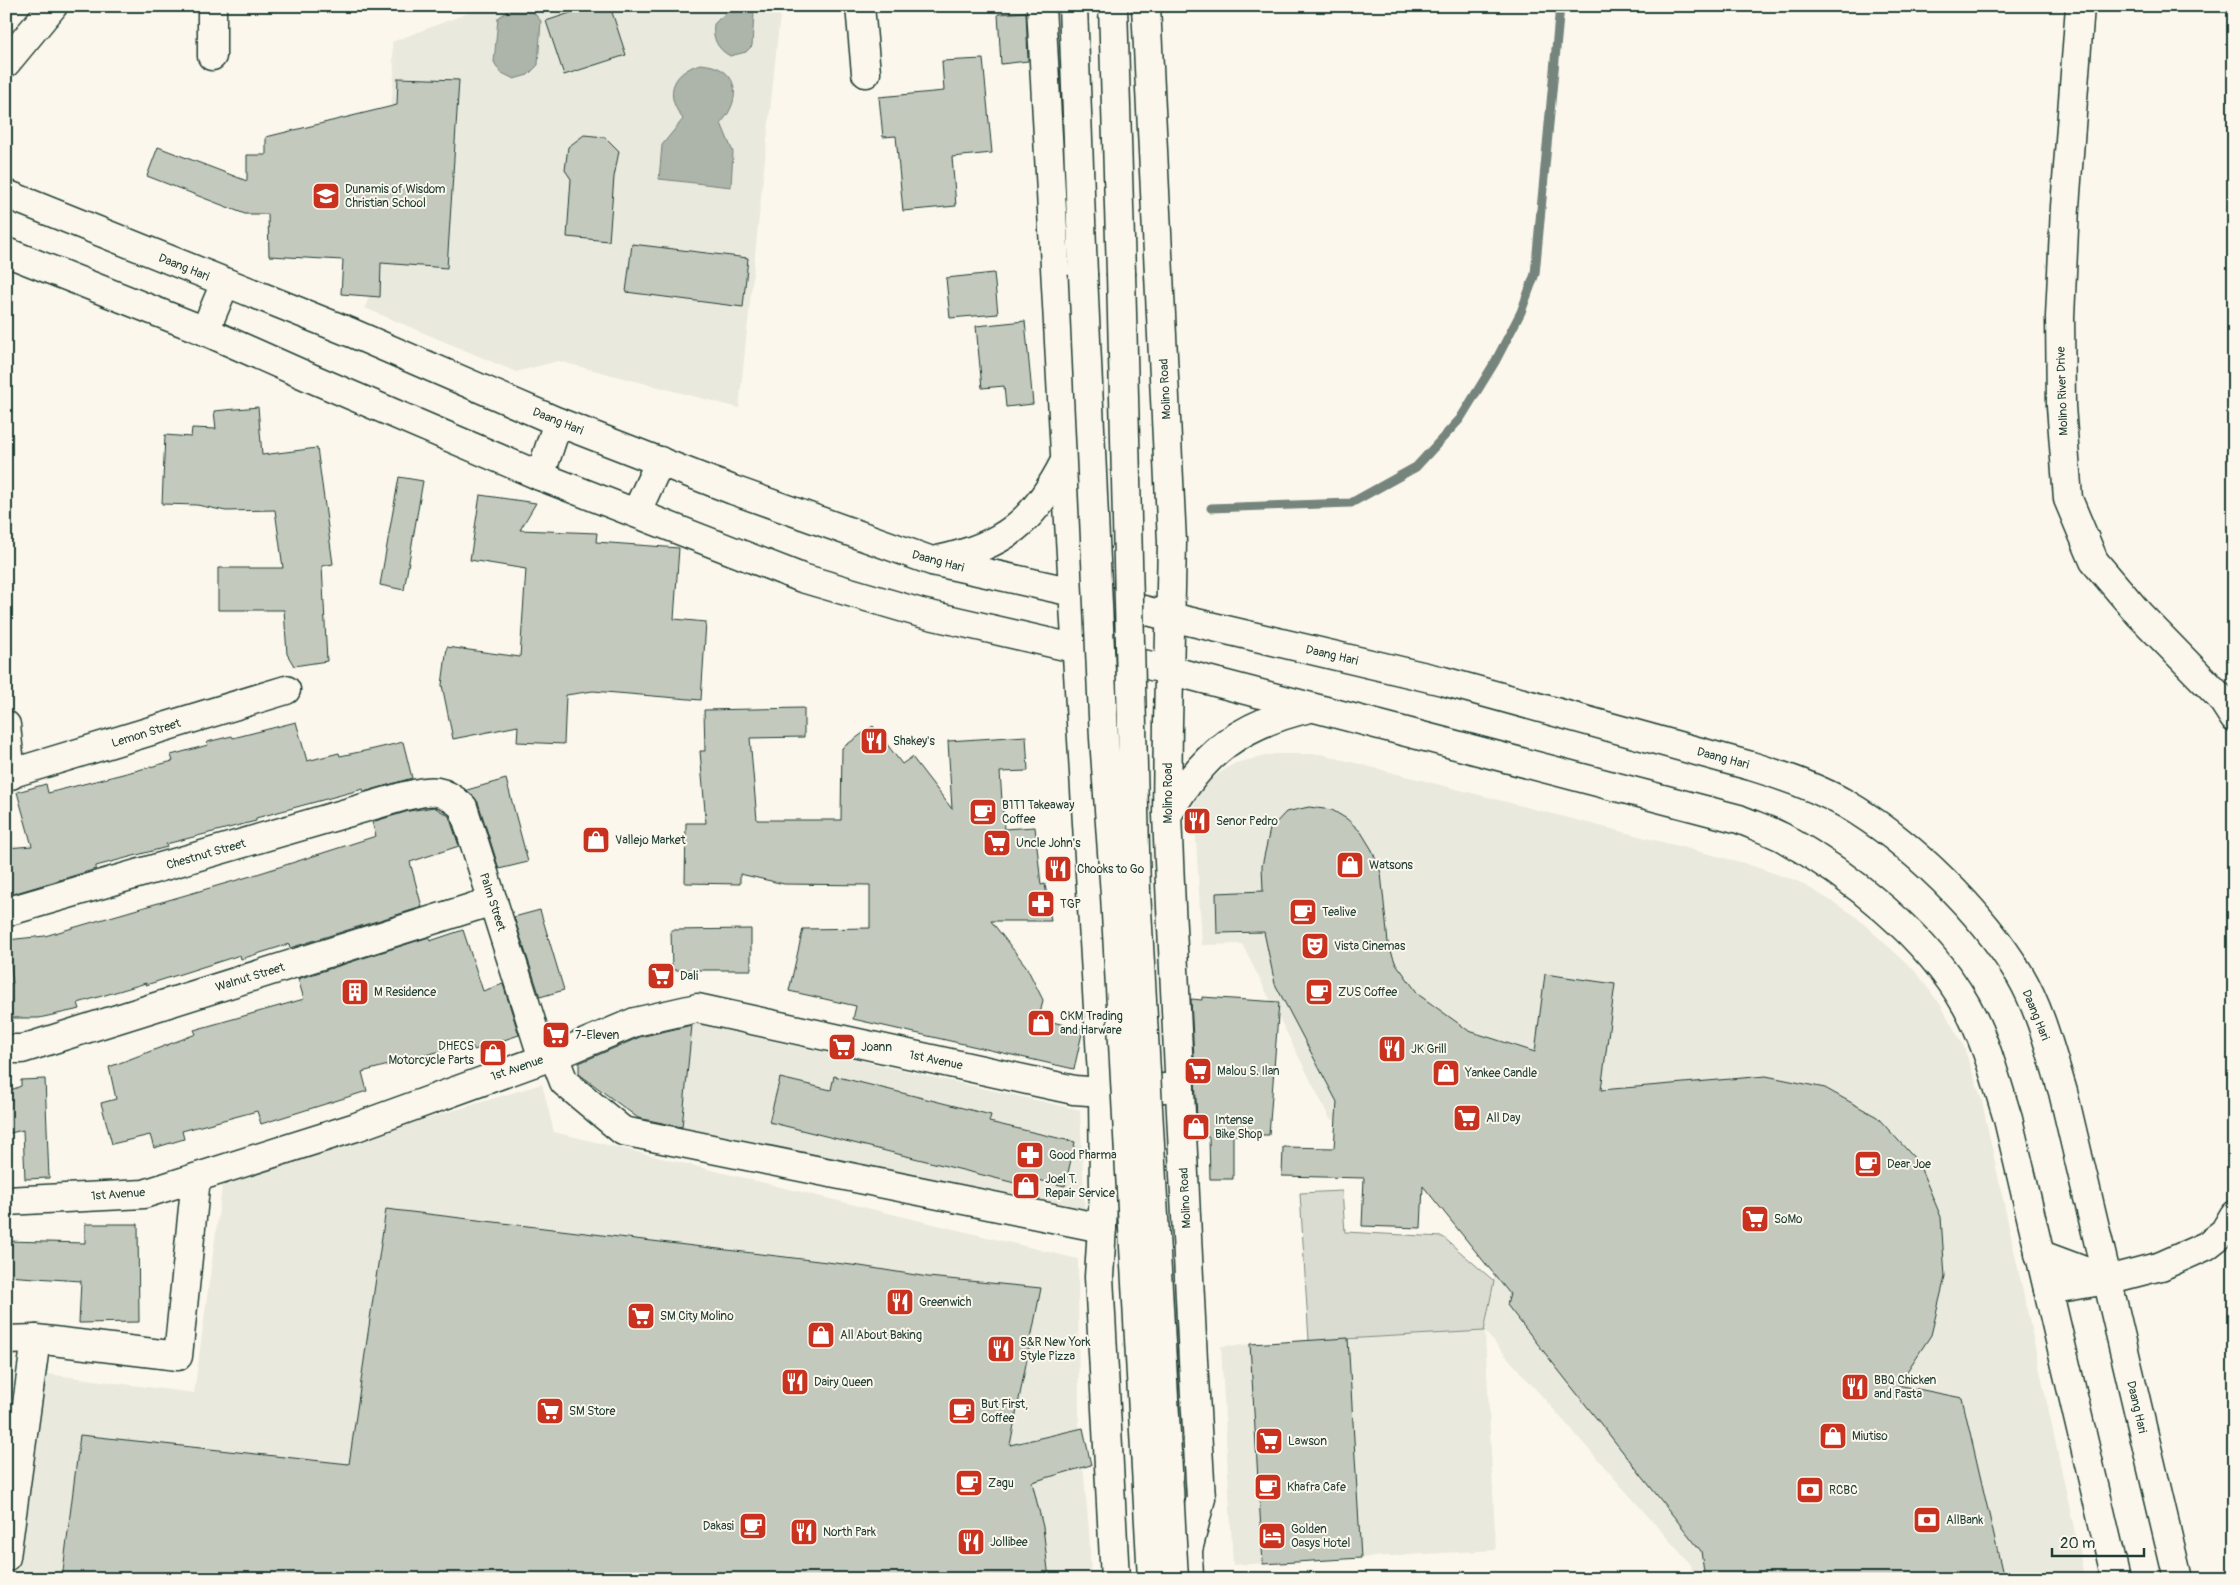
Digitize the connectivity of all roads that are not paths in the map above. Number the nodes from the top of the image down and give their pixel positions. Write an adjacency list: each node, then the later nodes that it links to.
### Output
1 (53, 6): 10 (main road)
2 (212, 6): 9 (main road)
3 (860, 6): 11 (main road)
4 (1040, 6): 18 (main road)
5 (1074, 6): 50 (main road, bridge)
6 (1113, 6): 51 (main road, bridge)
7 (1146, 6): 23 (main road, Molino Road)
8 (2080, 6): 28 (main road, Molino River Drive)
9 (212, 56)
10 (6, 63)
11 (866, 73)
12 (6, 194): 14 (main road, Daang Hari)
13 (6, 252): 15 (main road)
14 (225, 283): 15 (main road); 16 (main road, Daang Hari)
15 (205, 331): 19 (main road)
16 (558, 422): 17 (main road, Daang Hari); 19 (main road)
17 (660, 461): 20 (main road); 21 (main road, Daang Hari)
18 (1066, 470): 21 (main road); 22 (main road)
19 (540, 476): 20 (main road)
20 (636, 513): 24 (main road)
21 (932, 561): 22 (main road, Daang Hari)
22 (1073, 592): 23 (main road, Daang Hari); 24 (main road)
23 (1170, 617): 25 (main road, Molino Road); 44 (main road, Daang Hari)
24 (1076, 648): 25 (main road); 38 (main road)
25 (1168, 670): 27 (main road); 32 (main road, Molino Road)
26 (286, 690): 30 (main road, Lemon Street)
27 (1311, 708): 32 (main road); 43 (main road)
28 (2234, 718)
29 (6, 725): 30 (main road)
30 (8, 775)
31 (405, 796): 33 (main road, Palm Street); 34 (main road, Chestnut Street)
32 (1167, 815): 37 (main road, Molino Road)
33 (493, 901): 35 (main road, Walnut Street); 36 (main road, Palm Street)
34 (6, 912)
35 (6, 1049)
36 (548, 1057): 38 (main road, 1st Avenue); 39 (main road, 1st Avenue); 42 (main road, Palm Street)
37 (1180, 1087): 38 (main road, 1st Avenue); 52 (main road, Molino Road)
38 (1103, 1092): 42 (main road)
39 (196, 1178): 40 (main road, 1st Avenue); 46 (main road)
40 (6, 1200)
41 (2234, 1215): 44 (main road)
42 (1102, 1228): 49 (main road)
43 (2039, 1254): 44 (main road); 45 (main road)
44 (2107, 1280): 45 (main road); 54 (main road, Daang Hari)
45 (2048, 1290): 53 (main road)
46 (36, 1339): 47 (main road); 48 (main road)
47 (6, 1340)
48 (6, 1557)
49 (1115, 1579)
50 (1152, 1579)
51 (1174, 1579)
52 (1189, 1579)
53 (2116, 1579)
54 (2178, 1579)

